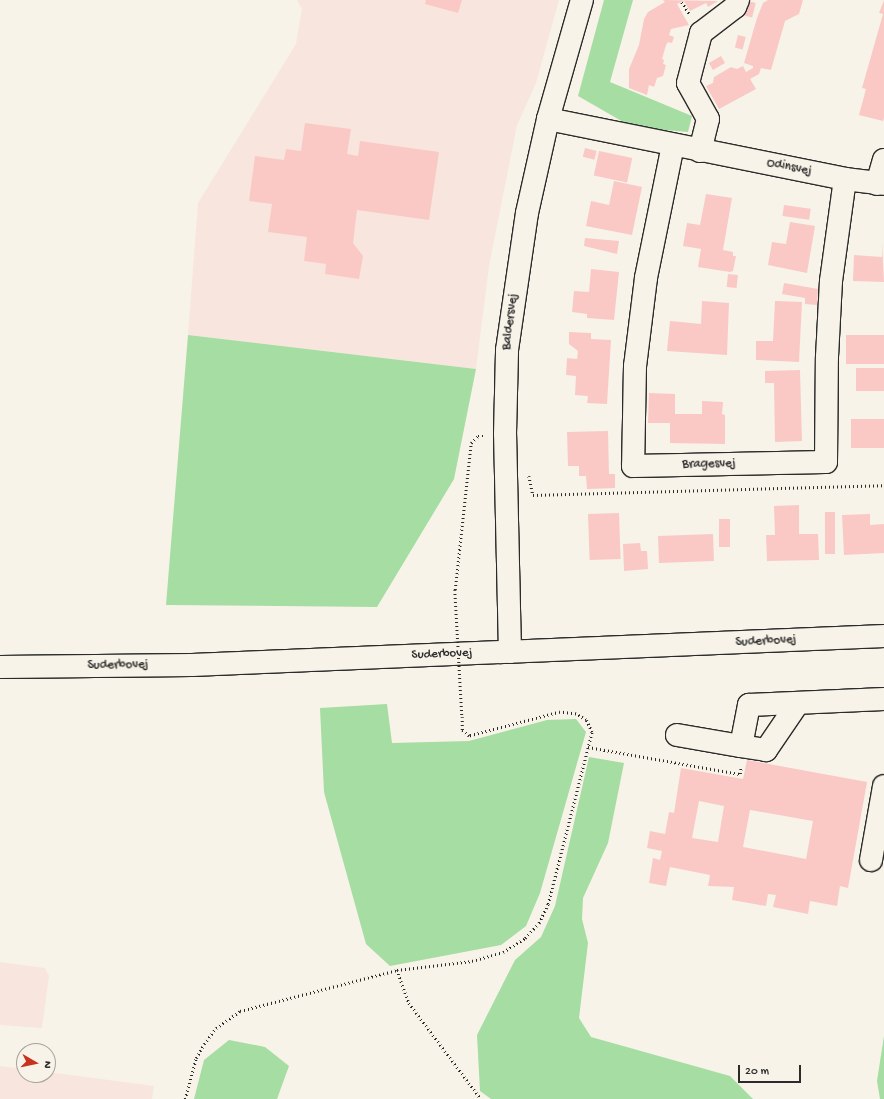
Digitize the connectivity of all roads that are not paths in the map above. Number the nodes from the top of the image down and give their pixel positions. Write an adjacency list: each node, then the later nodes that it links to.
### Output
1 (582, 0): 3 (street, Baldersvej)
2 (738, 0): 5 (street)
3 (548, 119): 4 (street, Odinsvej); 10 (street, Baldersvej)
4 (673, 145): 5 (street, Odinsvej); 7 (street, Bragesvej)
5 (700, 151): 7 (street, Odinsvej)
6 (884, 160): 8 (street, Odinsvej)
7 (845, 179): 8 (street, Odinsvej)
8 (881, 184)
9 (884, 636): 10 (street, Suderbovej)
10 (510, 652): 11 (street, Suderbovej)
11 (0, 667)
12 (884, 699): 13 (street)
13 (798, 703): 15 (street); 15 (street)
14 (677, 735): 15 (street)
15 (741, 746)
16 (884, 786): 17 (street)
17 (871, 860)

